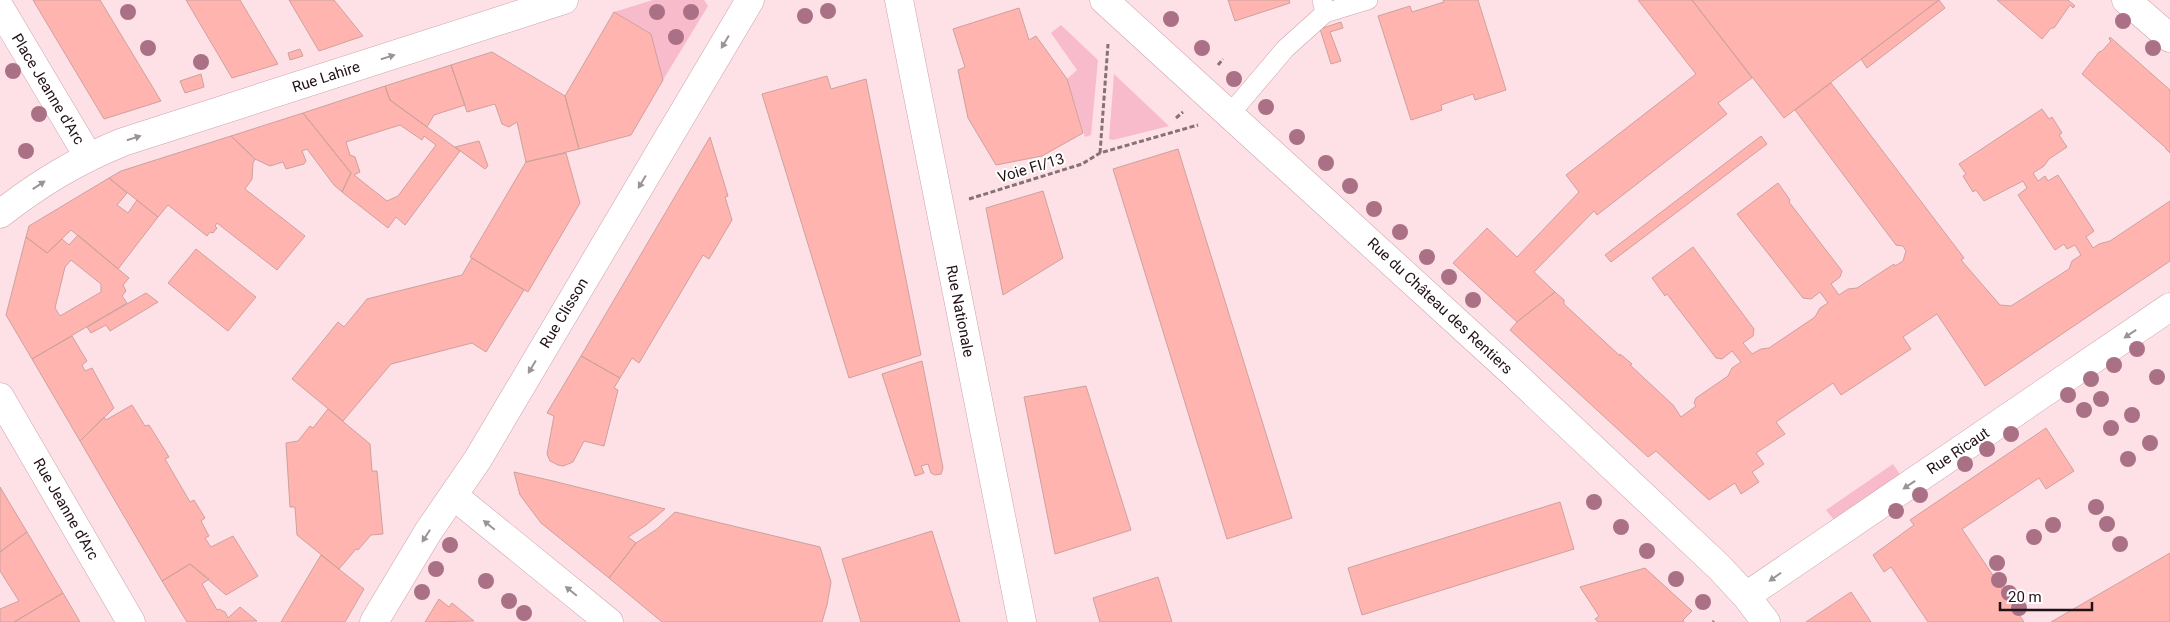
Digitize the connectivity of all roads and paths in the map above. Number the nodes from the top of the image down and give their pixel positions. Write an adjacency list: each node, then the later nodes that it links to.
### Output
1 (564, 0): 14 (street, Rue Lahire, one-way to 1)
2 (750, 0): 19 (street, Rue Clisson, one-way to 19)
3 (899, 0): 24 (street, Rue Nationale)
4 (1104, 0): 11 (street, Rue du Château des Rentiers)
5 (1368, 0): 7 (lane)
6 (2126, 0): 10 (street)
7 (1324, 6): 11 (lane)
8 (0, 8): 14 (street, Place Jeanne d'Arc)
9 (1108, 36): 13 (path)
10 (2170, 38)
11 (1230, 114): 20 (street, Rue du Château des Rentiers)
12 (1202, 124): 13 (path, Voie FI/13)
13 (1100, 153): 15 (path, Voie FI/13)
14 (88, 156): 16 (street, Place Jeanne d'Arc, one-way to 14)
15 (966, 200)
16 (0, 214)
17 (2170, 307): 20 (street, Rue Ricaut, one-way to 20)
18 (4, 414): 21 (street, Rue Jeanne d'Arc)
19 (454, 496): 22 (street, Rue Clisson, one-way to 22); 23 (street, one-way to 19)
20 (1746, 596): 25 (street, Rue du Château des Rentiers)
21 (131, 622)
22 (374, 622)
23 (609, 622)
24 (1022, 622)
25 (1766, 622)

